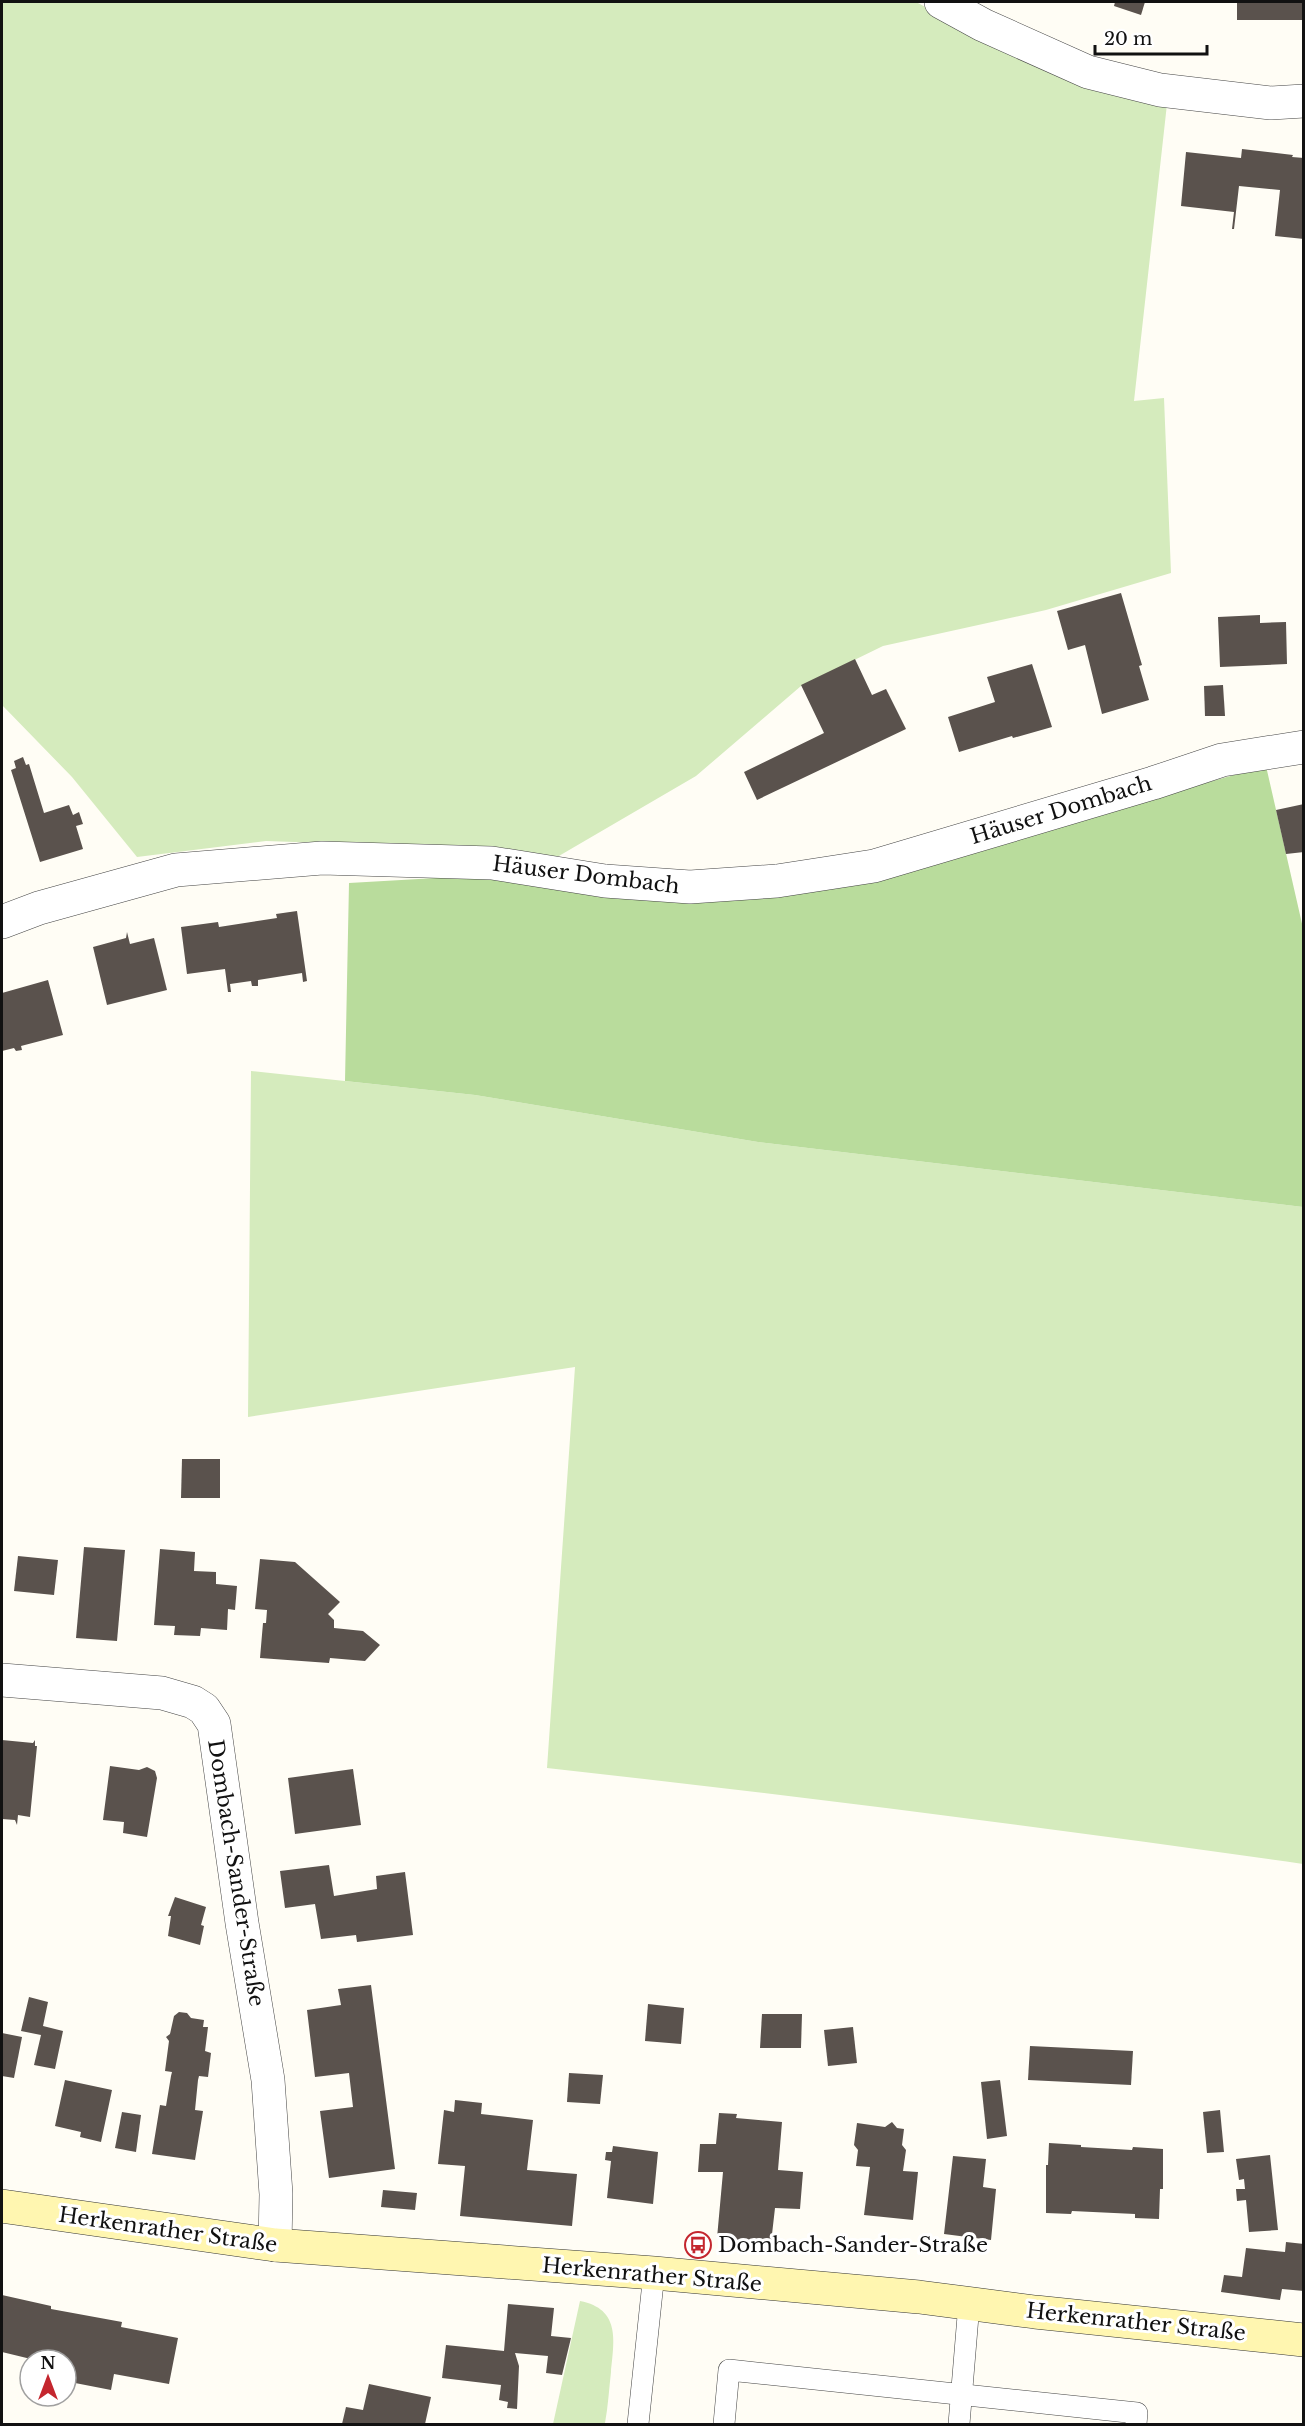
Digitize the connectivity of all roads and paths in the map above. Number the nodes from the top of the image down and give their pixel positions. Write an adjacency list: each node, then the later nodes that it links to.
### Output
1 (941, 2): 2 (street)
2 (1304, 101)
3 (1304, 747): 4 (street, Häuser Dombach)
4 (2, 922)
5 (2, 1680): 7 (street, Dombach-Sander-Straße)
6 (2, 2206): 7 (main road, Herkenrather Straße)
7 (275, 2245): 8 (main road, Herkenrather Straße)
8 (654, 2274): 9 (main road, Herkenrather Straße); 12 (lane)
9 (969, 2304): 10 (main road, Herkenrather Straße); 11 (lane)
10 (1304, 2340)
11 (961, 2395): 13 (lane); 14 (lane); 15 (lane)
12 (638, 2424)
13 (723, 2424)
14 (959, 2424)
15 (1136, 2424)

